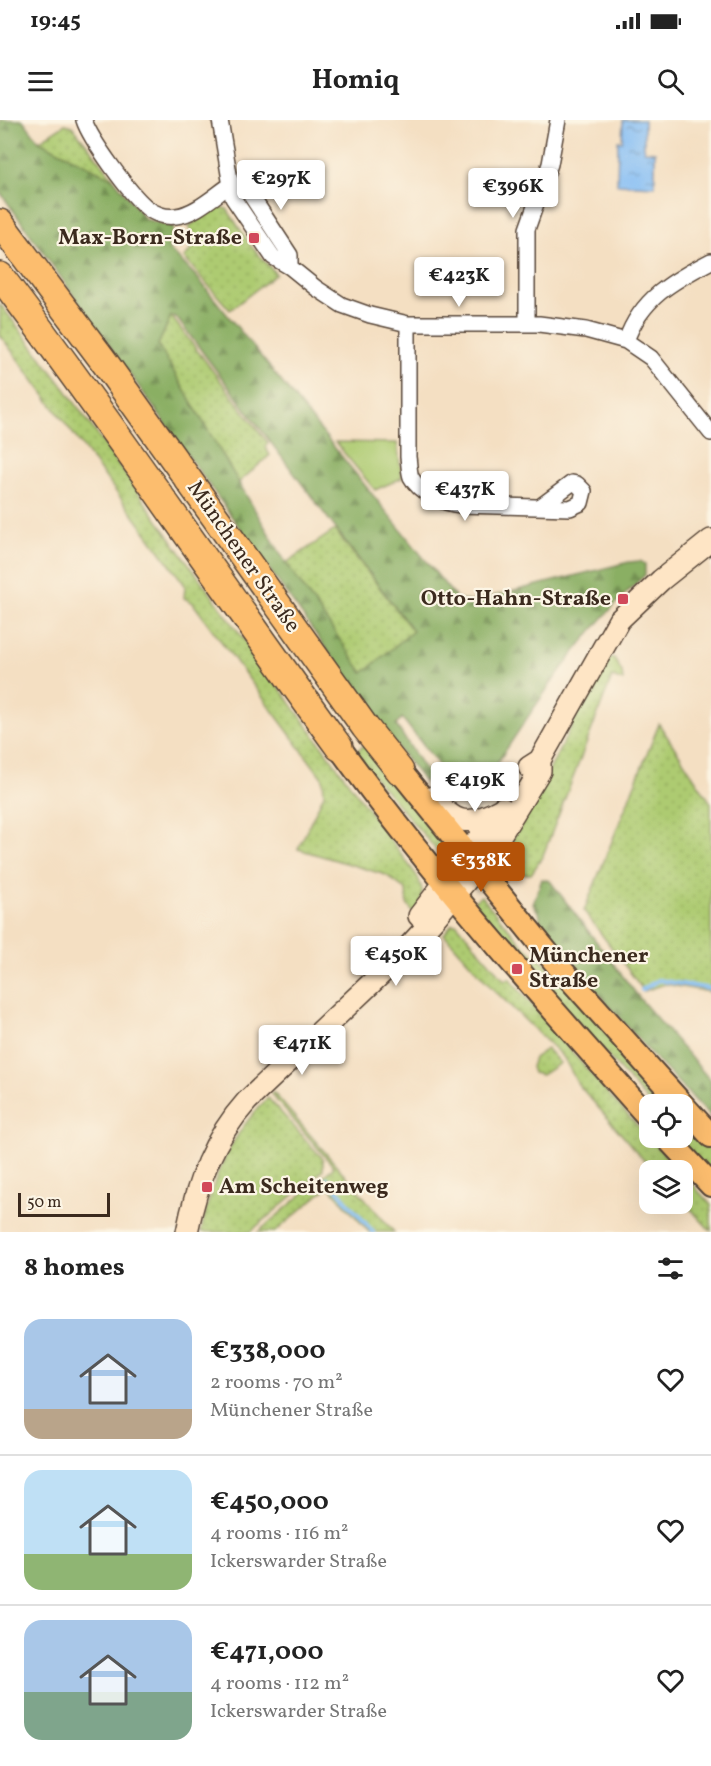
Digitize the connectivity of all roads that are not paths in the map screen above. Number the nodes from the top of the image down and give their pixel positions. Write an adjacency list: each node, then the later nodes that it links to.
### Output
1 (84, 120): 4 (street)
2 (220, 120): 4 (street)
3 (558, 120): 8 (street)
4 (232, 184): 9 (street)
5 (0, 223): 16 (highway, Münchener Straße)
6 (711, 261): 10 (street)
7 (0, 276): 14 (highway, Münchener Straße)
8 (527, 323): 9 (street); 10 (street)
9 (408, 324): 12 (street)
10 (626, 341): 11 (street)
11 (711, 433)
12 (541, 506)
13 (711, 540): 15 (main road)
14 (339, 747): 19 (main road, Münchener Straße)
15 (540, 760): 17 (main road); 18 (main road)
16 (400, 771): 17 (main road); 18 (main road, Münchener Straße)
17 (502, 808): 18 (main road)
18 (472, 862): 19 (main road); 20 (main road, Münchener Straße)
19 (449, 888): 21 (main road, Münchener Straße); 26 (main road)
20 (673, 1094)
21 (639, 1106)
22 (693, 1116): 23 (main road, Münchener Straße)
23 (711, 1136)
24 (676, 1148): 25 (main road)
25 (711, 1185)
26 (187, 1232)

